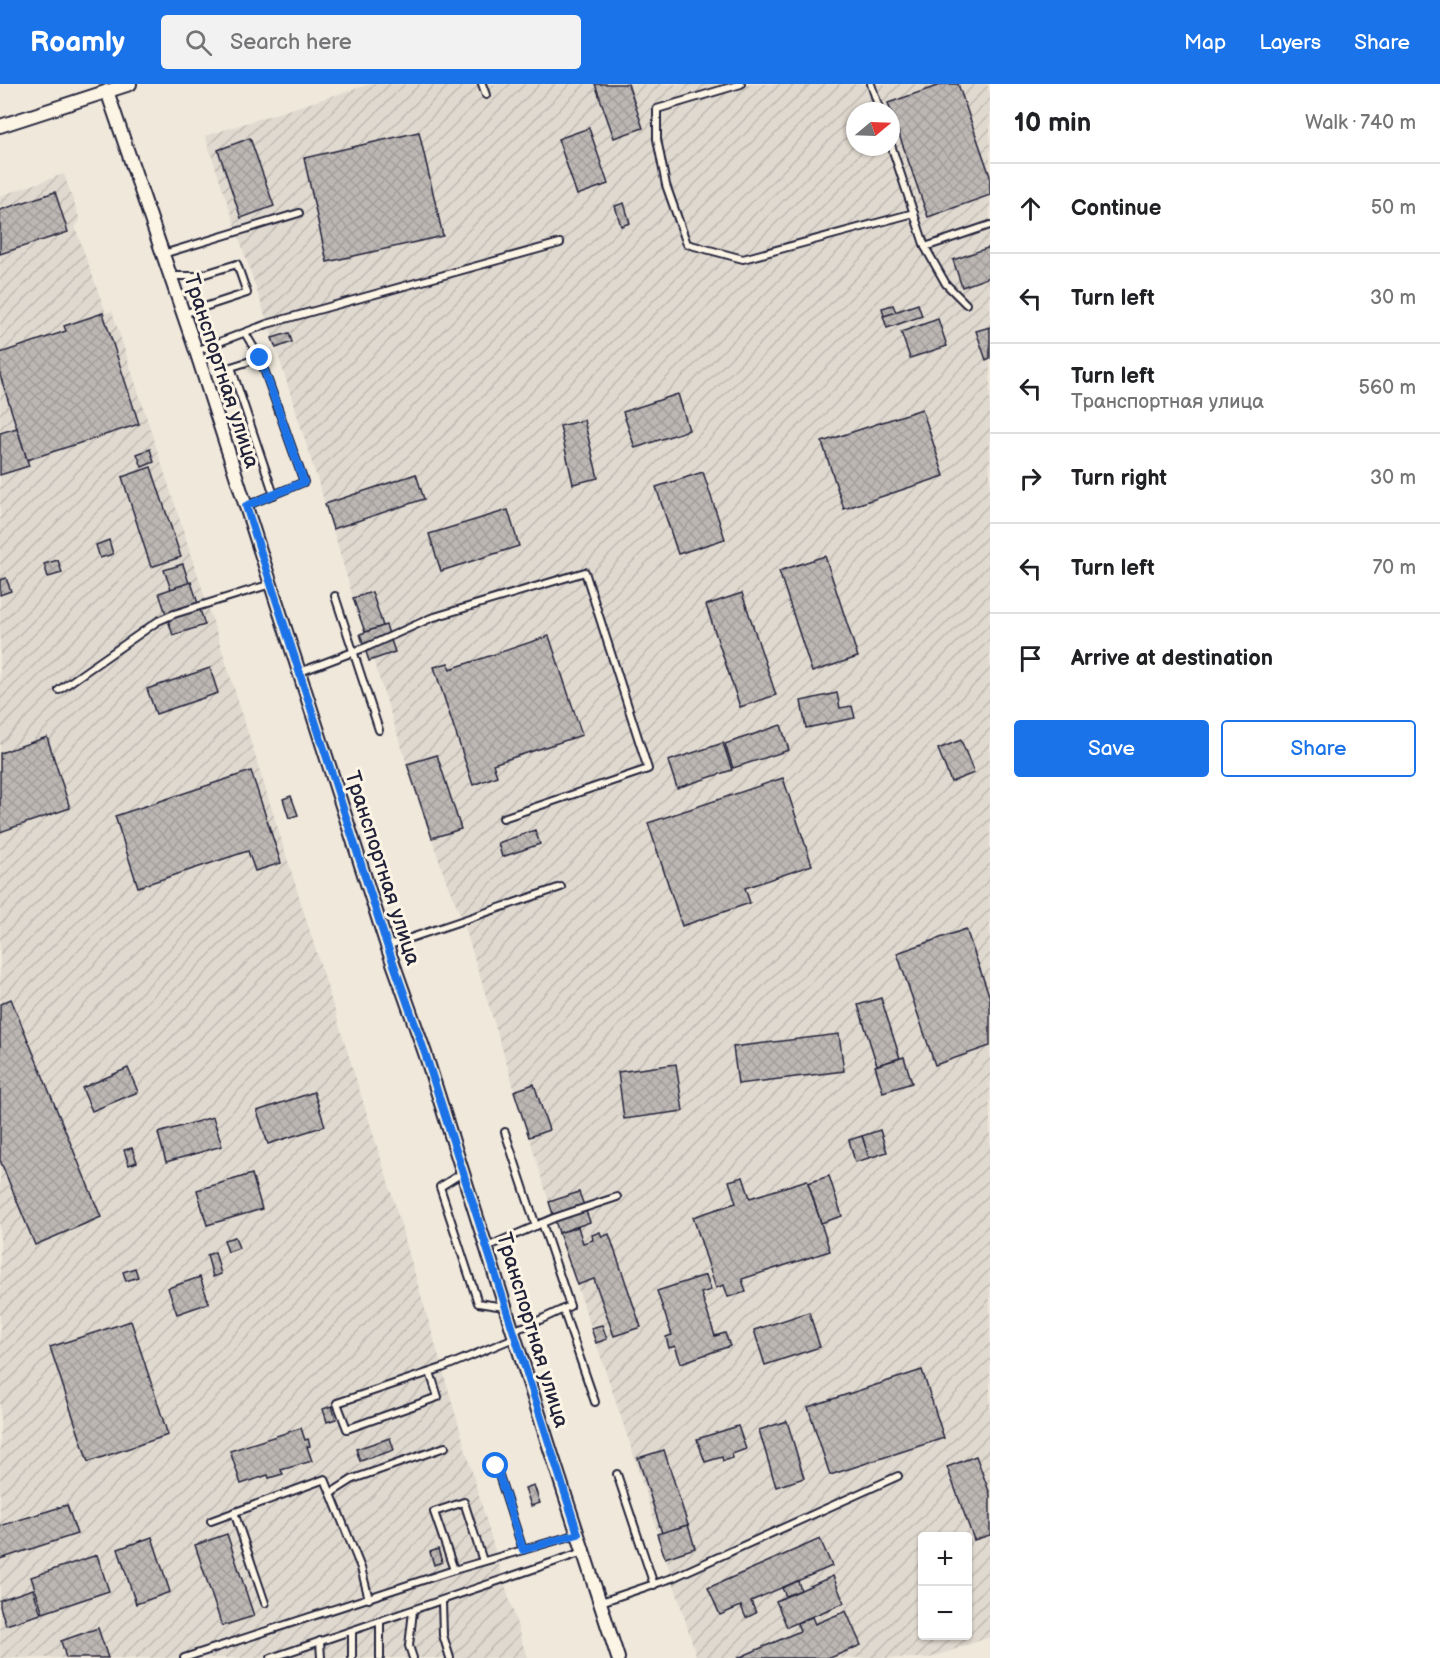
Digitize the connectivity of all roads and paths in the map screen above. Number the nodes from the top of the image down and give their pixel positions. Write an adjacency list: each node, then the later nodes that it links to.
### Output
1 (130, 84): 5 (street)
2 (482, 84): 6 (lane)
3 (741, 84): 11 (lane)
4 (871, 84): 7 (lane)
5 (107, 92): 8 (street); 15 (street, Транспортная улица)
6 (486, 95)
7 (877, 102)
8 (0, 126)
9 (895, 156): 11 (lane)
10 (299, 213): 15 (lane)
11 (914, 213): 14 (lane)
12 (990, 225): 14 (lane)
13 (560, 243): 19 (lane)
14 (925, 247): 17 (lane)
15 (162, 254): 16 (street, Транспортная улица)
16 (170, 276): 18 (street, Транспортная улица); 18 (lane)
17 (966, 304)
18 (183, 314): 20 (street, Транспортная улица)
19 (245, 333): 20 (lane); 21 (lane)
20 (196, 351): 23 (street, Транспортная улица)
21 (260, 358): 22 (lane); 22 (lane)
22 (274, 495): 23 (lane)
23 (246, 506): 24 (street, Транспортная улица)
24 (272, 584): 27 (street, Транспортная улица); 28 (lane)
25 (334, 596): 26 (lane)
26 (353, 652): 27 (lane); 29 (lane); 30 (lane)
27 (300, 672): 32 (street, Транспортная улица)
28 (59, 690)
29 (379, 730)
30 (503, 818)
31 (561, 887): 32 (lane)
32 (387, 945): 34 (street, Транспортная улица)
33 (505, 1132): 36 (lane)
34 (462, 1173): 37 (street, Транспортная улица); 38 (lane)
35 (617, 1197): 36 (lane)
36 (539, 1225): 37 (lane); 39 (lane)
37 (487, 1247): 38 (street, Транспортная улица)
38 (505, 1307): 40 (street, Транспортная улица)
39 (563, 1309): 40 (lane); 42 (lane)
40 (513, 1334): 41 (lane); 50 (street, Транспортная улица)
41 (430, 1372): 41 (lane)
42 (595, 1402)
43 (446, 1447): 47 (lane)
44 (496, 1466): 51 (lane)
45 (617, 1474): 55 (lane)
46 (898, 1476): 55 (lane)
47 (331, 1493): 48 (lane); 56 (lane)
48 (234, 1512): 49 (lane); 59 (lane)
49 (211, 1521)
50 (578, 1534): 51 (lane); 52 (street, Транспортная улица)
51 (523, 1550): 53 (lane)
52 (584, 1552): 57 (lane); 58 (street, Транспортная улица)
53 (483, 1561): 54 (lane); 54 (lane)
54 (454, 1570): 56 (lane)
55 (654, 1585): 58 (lane)
56 (369, 1599): 65 (lane)
57 (442, 1601): 60 (lane); 72 (lane)
58 (600, 1602): 73 (street, Транспортная улица)
59 (265, 1603)
60 (413, 1611): 61 (lane); 71 (lane)
61 (380, 1622): 62 (lane); 70 (lane)
62 (352, 1631): 63 (lane); 69 (lane)
63 (320, 1641): 64 (lane); 68 (lane)
64 (295, 1650): 66 (lane); 67 (lane)
65 (184, 1658)
66 (271, 1658)
67 (295, 1658)
68 (321, 1658)
69 (352, 1658)
70 (380, 1658)
71 (413, 1658)
72 (450, 1658)
73 (618, 1658)

